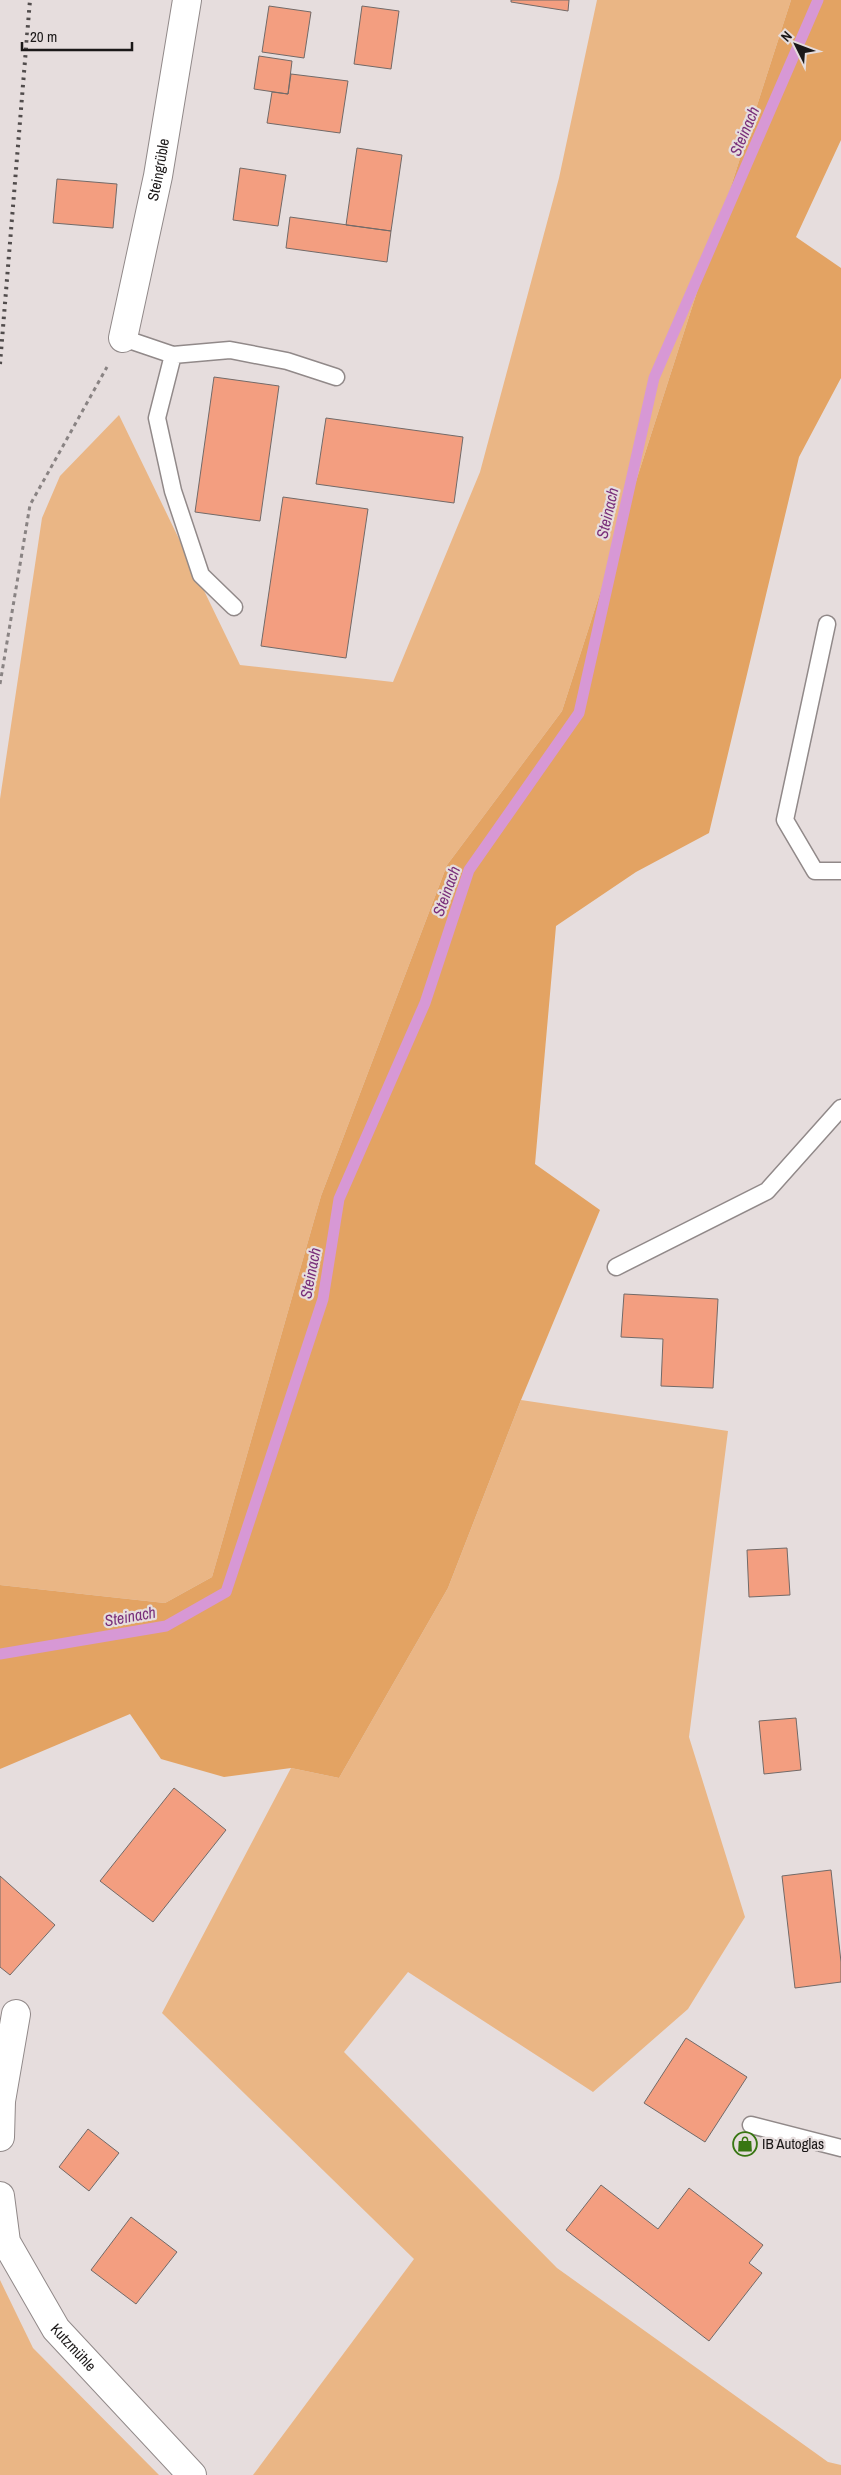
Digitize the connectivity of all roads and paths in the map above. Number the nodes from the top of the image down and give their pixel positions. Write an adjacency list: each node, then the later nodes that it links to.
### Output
1 (187, 0): 2 (street, Steingrüble)
2 (123, 338): 3 (lane); 7 (path)
3 (173, 355): 4 (lane); 5 (lane)
4 (336, 377)
5 (234, 607)
6 (827, 624): 8 (lane)
7 (0, 684)
8 (841, 871)
9 (841, 1108): 10 (lane)
10 (616, 1267)
11 (16, 2014): 13 (street)
12 (751, 2126): 14 (lane)
13 (0, 2137)
14 (841, 2148)
15 (0, 2196): 16 (street, Kutzmühle)
16 (192, 2475)

